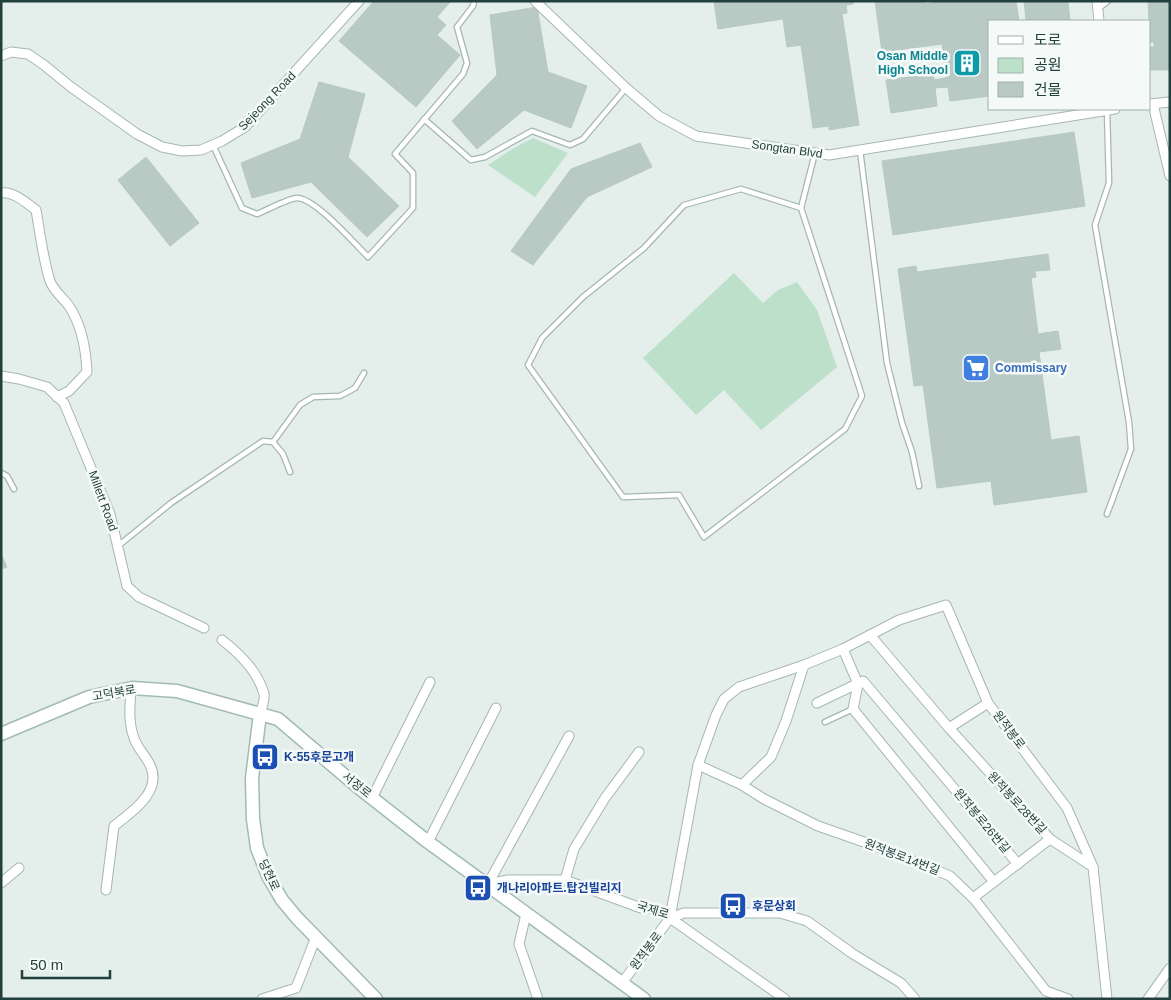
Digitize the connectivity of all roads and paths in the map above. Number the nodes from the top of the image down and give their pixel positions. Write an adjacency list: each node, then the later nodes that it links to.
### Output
1 (359, 1): 14 (street, Sejeong Road)
2 (474, 1): 13 (lane)
3 (535, 1): 8 (street, Songtan Blvd)
4 (1108, 1): 5 (lane)
5 (1097, 5): 6 (street)
6 (1099, 20)
7 (1, 56): 14 (street, Sejeong Road)
8 (626, 88): 13 (lane); 16 (street, Songtan Blvd)
9 (1170, 102): 10 (street)
10 (1151, 104): 17 (street)
11 (1104, 110): 15 (street, Songtan Blvd)
12 (1110, 110): 28 (lane)
13 (424, 119): 14 (lane)
14 (213, 145)
15 (860, 150): 16 (street, Songtan Blvd); 26 (lane)
16 (815, 153): 19 (lane)
17 (1170, 176)
18 (1, 193): 22 (street)
19 (801, 208): 19 (lane)
20 (364, 374): 23 (lane)
21 (1, 376): 22 (street, Millett Road)
22 (57, 397): 29 (street, Millett Road)
23 (272, 442): 24 (lane); 29 (lane)
24 (290, 472)
25 (1, 473): 27 (lane)
26 (919, 486)
27 (14, 489)
28 (1107, 514)
29 (118, 546): 30 (street, Millett Road)
30 (204, 628)
31 (870, 635): 33 (street, 원적봉로); 39 (street, 원적봉로); 44 (street, 원적봉로28번길)
32 (222, 640): 42 (street)
33 (843, 650): 34 (street, 원적봉로); 36 (street)
34 (804, 665): 48 (street, 원적봉로); 49 (street)
35 (430, 682): 50 (street)
36 (858, 684): 38 (street); 41 (street); 53 (street, 원적봉로26번길)
37 (131, 688): 42 (street, 고덕북로); 45 (street, 고덕북로); 60 (street)
38 (817, 703)
39 (988, 703): 44 (street); 54 (street, 원적봉로)
40 (496, 708): 52 (street)
41 (853, 709): 43 (lane); 57 (street)
42 (260, 714): 50 (street, 서정로); 64 (street, 당현로)
43 (825, 722)
44 (949, 728): 51 (street, 원적봉로28번길)
45 (1, 734)
46 (569, 736): 59 (street)
47 (639, 752): 56 (street)
48 (698, 765): 49 (street, 원적봉로14번길); 63 (street, 원적봉로)
49 (742, 785): 61 (street, 원적봉로14번길)
50 (372, 798): 52 (street, 서정로)
51 (1050, 839): 53 (street); 54 (street, 원적봉로28번길)
52 (428, 842): 59 (street, 서정로)
53 (1018, 864): 57 (street, 원적봉로26번길)
54 (1093, 867): 74 (street, 원적봉로)
55 (19, 868): 58 (street)
56 (565, 880): 59 (street, 국제로); 63 (street, 국제로)
57 (994, 882): 61 (street, 원적봉로26번길)
58 (1, 883)
59 (488, 884): 62 (street, 서정로)
60 (106, 890)
61 (973, 898): 73 (street, 원적봉로14번길)
62 (526, 914): 66 (street, 서정로); 69 (street)
63 (670, 918): 66 (street, 원적봉로); 71 (street); 72 (street, 국제로)
64 (316, 937): 67 (street); 68 (street, 당현로)
65 (1170, 968): 75 (street)
66 (622, 983): 70 (street, 서정로)
67 (262, 999)
68 (376, 999)
69 (538, 999)
70 (644, 999)
71 (785, 999)
72 (915, 999)
73 (1068, 999)
74 (1107, 999)
75 (1148, 999)

